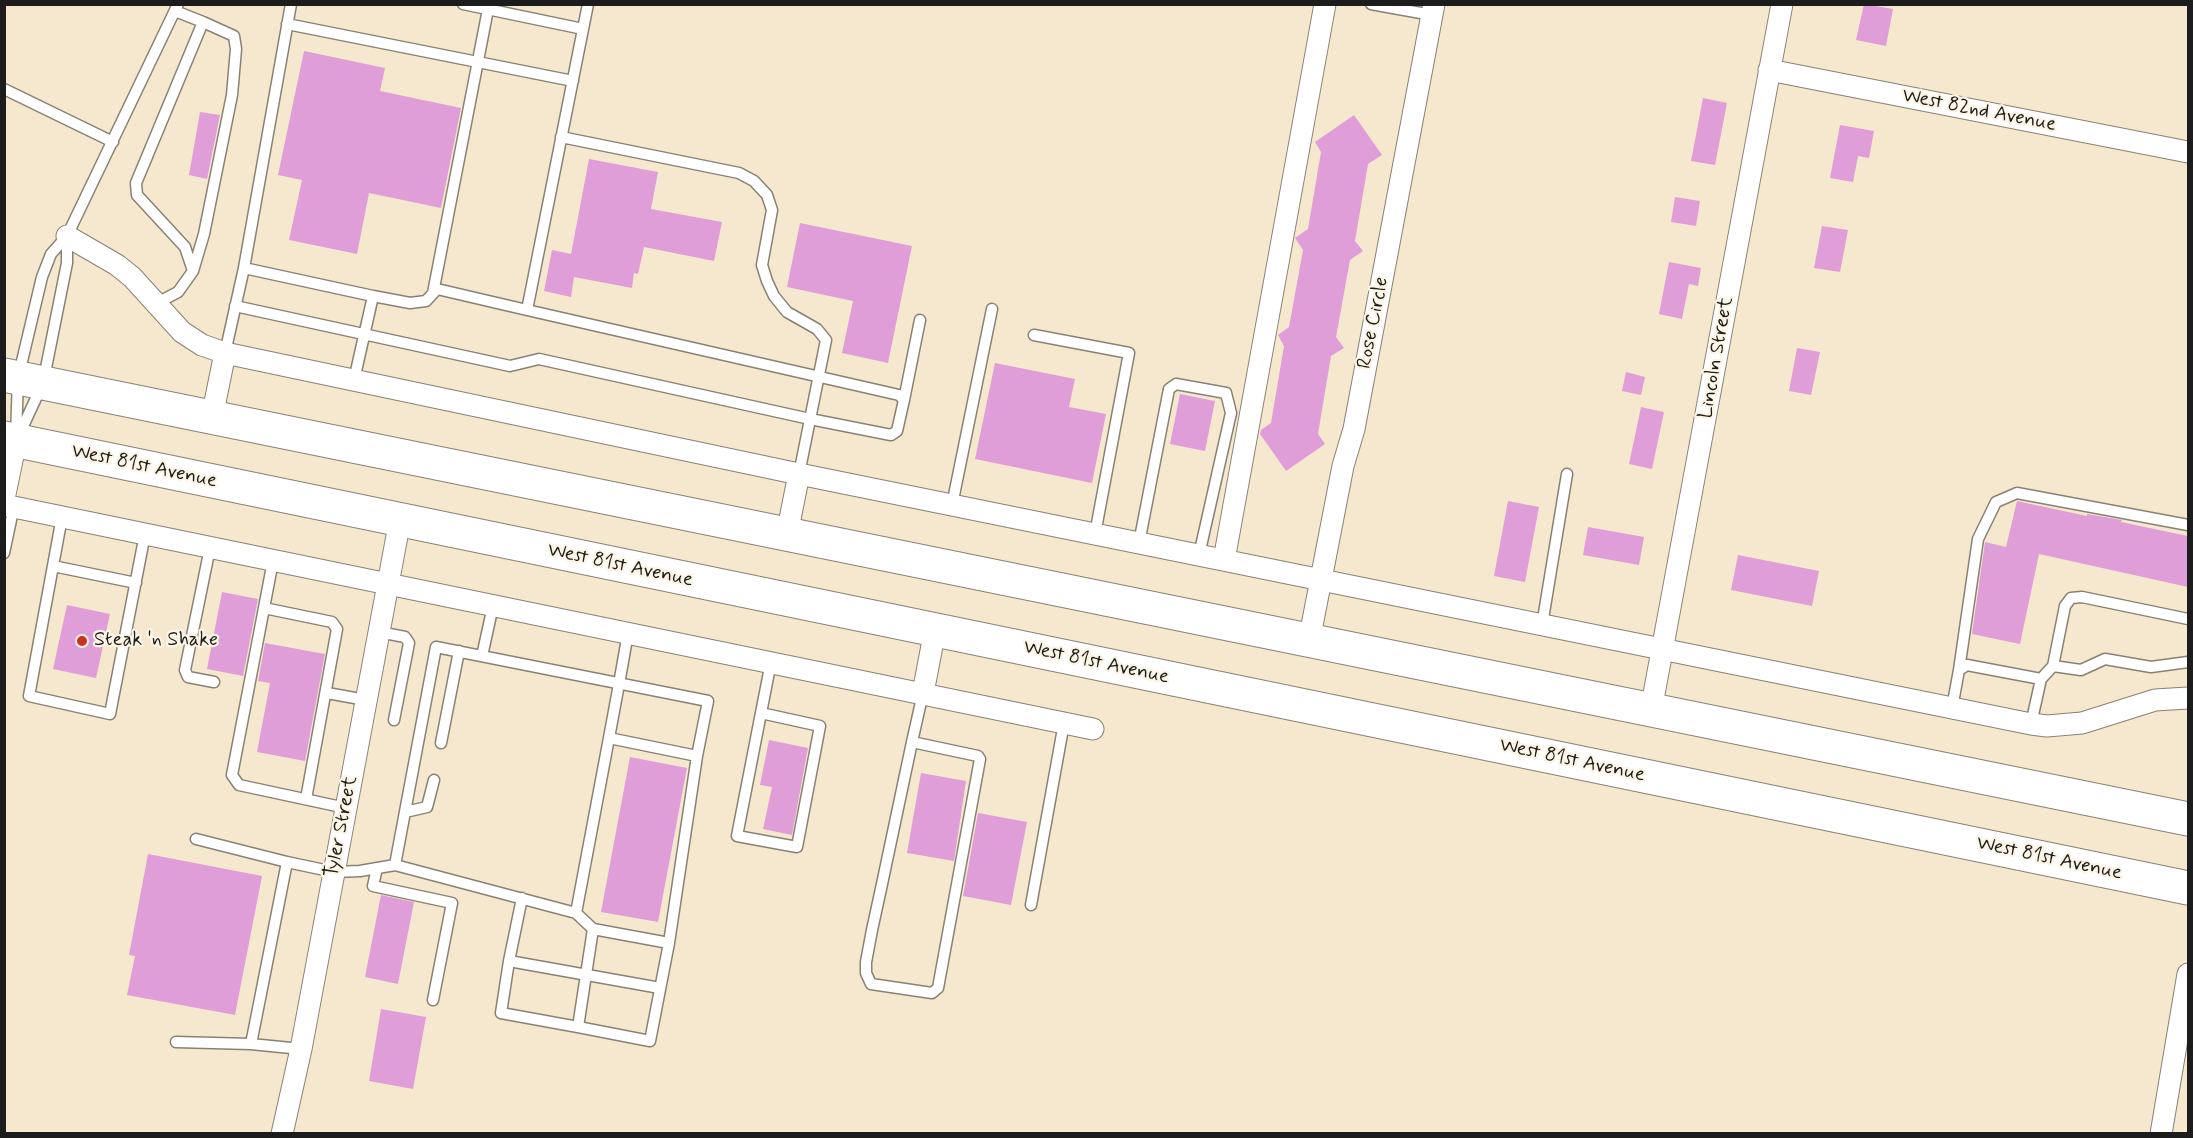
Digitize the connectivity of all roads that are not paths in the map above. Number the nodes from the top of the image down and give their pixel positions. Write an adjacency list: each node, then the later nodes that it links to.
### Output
1 (291, 4): 11 (lane)
2 (463, 4): 7 (lane)
3 (588, 4): 12 (lane)
4 (1325, 4): 54 (street)
5 (1371, 4): 9 (lane)
6 (1782, 4): 14 (street, Lincoln Street)
7 (488, 7): 12 (lane); 13 (lane)
8 (177, 8): 10 (lane); 18 (lane)
9 (1433, 10): 57 (street, Rose Circle)
10 (203, 22): 22 (lane); 22 (lane)
11 (287, 24): 13 (lane); 21 (lane)
12 (583, 29): 15 (lane)
13 (478, 62): 15 (lane); 23 (lane)
14 (1769, 70): 19 (street, West 82nd Avenue); 68 (street, Lincoln Street)
15 (573, 81): 17 (lane)
16 (4, 89): 18 (lane)
17 (561, 137): 28 (lane); 33 (lane)
18 (113, 142): 20 (lane)
19 (2188, 152)
20 (67, 236): 25 (street); 34 (lane); 34 (lane)
21 (243, 268): 24 (lane); 26 (lane)
22 (193, 271): 25 (lane)
23 (434, 293): 24 (lane); 28 (lane)
24 (373, 296): 30 (lane)
25 (155, 304): 32 (street)
26 (235, 306): 30 (lane); 32 (lane)
27 (992, 309): 43 (lane)
28 (527, 310): 33 (lane)
29 (920, 320): 36 (lane)
30 (364, 334): 35 (lane); 38 (lane)
31 (1034, 335): 49 (lane)
32 (225, 353): 35 (street); 37 (street)
33 (818, 378): 36 (lane); 38 (lane)
34 (22, 379): 37 (main road); 39 (lane); 39 (lane)
35 (354, 380): 40 (street)
36 (904, 400): 38 (lane)
37 (212, 417): 48 (main road)
38 (810, 419): 40 (lane)
39 (10, 440): 42 (street); 45 (main road, West 81st Avenue)
40 (799, 474): 43 (street); 48 (street)
41 (1567, 474): 63 (lane)
42 (8, 503): 44 (street); 52 (lane)
43 (952, 505): 49 (street)
44 (62, 517): 47 (street); 56 (lane)
45 (400, 520): 59 (street, Tyler Street); 64 (main road, West 81st Avenue)
46 (2188, 525): 74 (lane)
47 (146, 534): 51 (street); 58 (lane)
48 (787, 534): 67 (main road)
49 (1095, 534): 50 (street)
50 (1139, 543): 53 (street); 53 (lane)
51 (210, 548): 55 (street); 76 (lane)
52 (4, 553)
53 (1199, 555): 54 (street)
54 (1224, 560): 57 (street)
55 (273, 561): 59 (street); 61 (lane)
56 (53, 566): 58 (lane); 58 (lane)
57 (1321, 580): 63 (street); 67 (street, Rose Circle)
58 (136, 583)
59 (387, 584): 60 (street); 65 (street, Tyler Street)
60 (493, 606): 66 (street); 70 (lane)
61 (264, 608): 78 (lane); 94 (lane)
62 (2188, 619): 73 (lane)
63 (1542, 625): 68 (street)
64 (935, 630): 79 (street); 103 (main road, West 81st Avenue)
65 (379, 632): 81 (street, Tyler Street); 85 (lane)
66 (628, 633): 71 (street); 77 (lane)
67 (1309, 641): 83 (main road)
68 (1663, 649): 82 (street); 83 (street, Lincoln Street)
69 (459, 651): 70 (lane); 91 (lane); 96 (lane)
70 (482, 656): 77 (lane)
71 (771, 662): 79 (street); 84 (lane)
72 (2188, 662): 73 (lane)
73 (2053, 666): 75 (lane)
74 (1959, 670): 75 (lane); 82 (lane)
75 (2041, 679): 87 (lane)
76 (214, 682)
77 (619, 684): 89 (lane); 92 (lane)
78 (327, 693): 81 (lane); 94 (lane)
79 (923, 693): 86 (street); 90 (lane)
80 (2188, 698): 87 (street)
81 (366, 700): 95 (street, Tyler Street)
82 (1952, 708): 87 (street)
83 (1651, 710): 97 (main road)
84 (761, 713): 84 (lane)
85 (394, 720)
86 (1064, 723): 88 (street); 105 (lane)
87 (2031, 724)
88 (1093, 729)
89 (609, 738): 92 (lane); 106 (lane)
90 (912, 742): 90 (lane)
91 (441, 744)
92 (697, 756): 108 (lane)
93 (434, 780): 96 (lane)
94 (306, 800): 95 (lane)
95 (346, 808): 102 (street, Tyler Street)
96 (405, 812): 100 (lane)
97 (2188, 819)
98 (196, 839): 99 (lane)
99 (287, 862): 102 (lane); 116 (lane)
100 (395, 865): 101 (lane); 104 (lane)
101 (377, 868): 102 (lane); 113 (lane)
102 (334, 872): 117 (street, Tyler Street)
103 (2188, 888)
104 (522, 898): 106 (lane); 109 (lane)
105 (1031, 905)
106 (576, 913): 107 (lane)
107 (593, 929): 108 (lane); 110 (lane)
108 (669, 943): 112 (lane)
109 (509, 961): 110 (lane); 114 (lane)
110 (586, 974): 112 (lane); 114 (lane)
111 (2188, 974): 119 (street)
112 (660, 988): 114 (lane)
113 (433, 1000)
114 (578, 1027)
115 (176, 1042): 116 (lane)
116 (251, 1044): 117 (lane)
117 (301, 1049): 118 (street, Tyler Street)
118 (282, 1134)
119 (2161, 1134)

